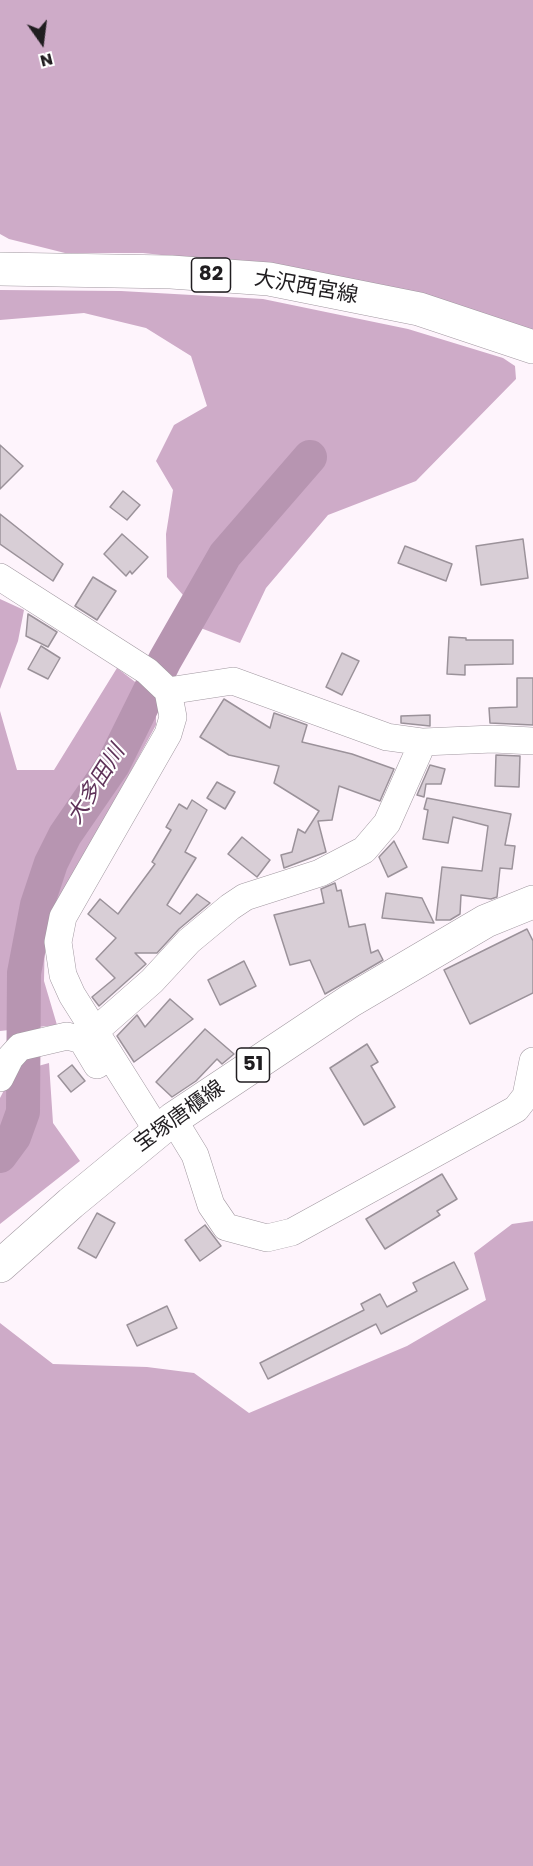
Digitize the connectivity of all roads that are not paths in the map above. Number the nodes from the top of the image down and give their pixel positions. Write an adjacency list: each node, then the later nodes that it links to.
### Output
1 (0, 269): 2 (main road, 大沢西宮線 / 82)
2 (533, 347)
3 (0, 578): 4 (street)
4 (168, 691): 6 (street); 8 (street)
5 (533, 741): 6 (street)
6 (423, 742): 8 (street)
7 (533, 902): 12 (main road, 宝塚唐櫃線 / 51)
8 (94, 1032): 11 (street)
9 (533, 1061): 12 (street)
10 (0, 1078): 11 (street)
11 (138, 1101): 12 (street)
12 (165, 1125): 13 (main road, 宝塚唐櫃線 / 51)
13 (0, 1266)

